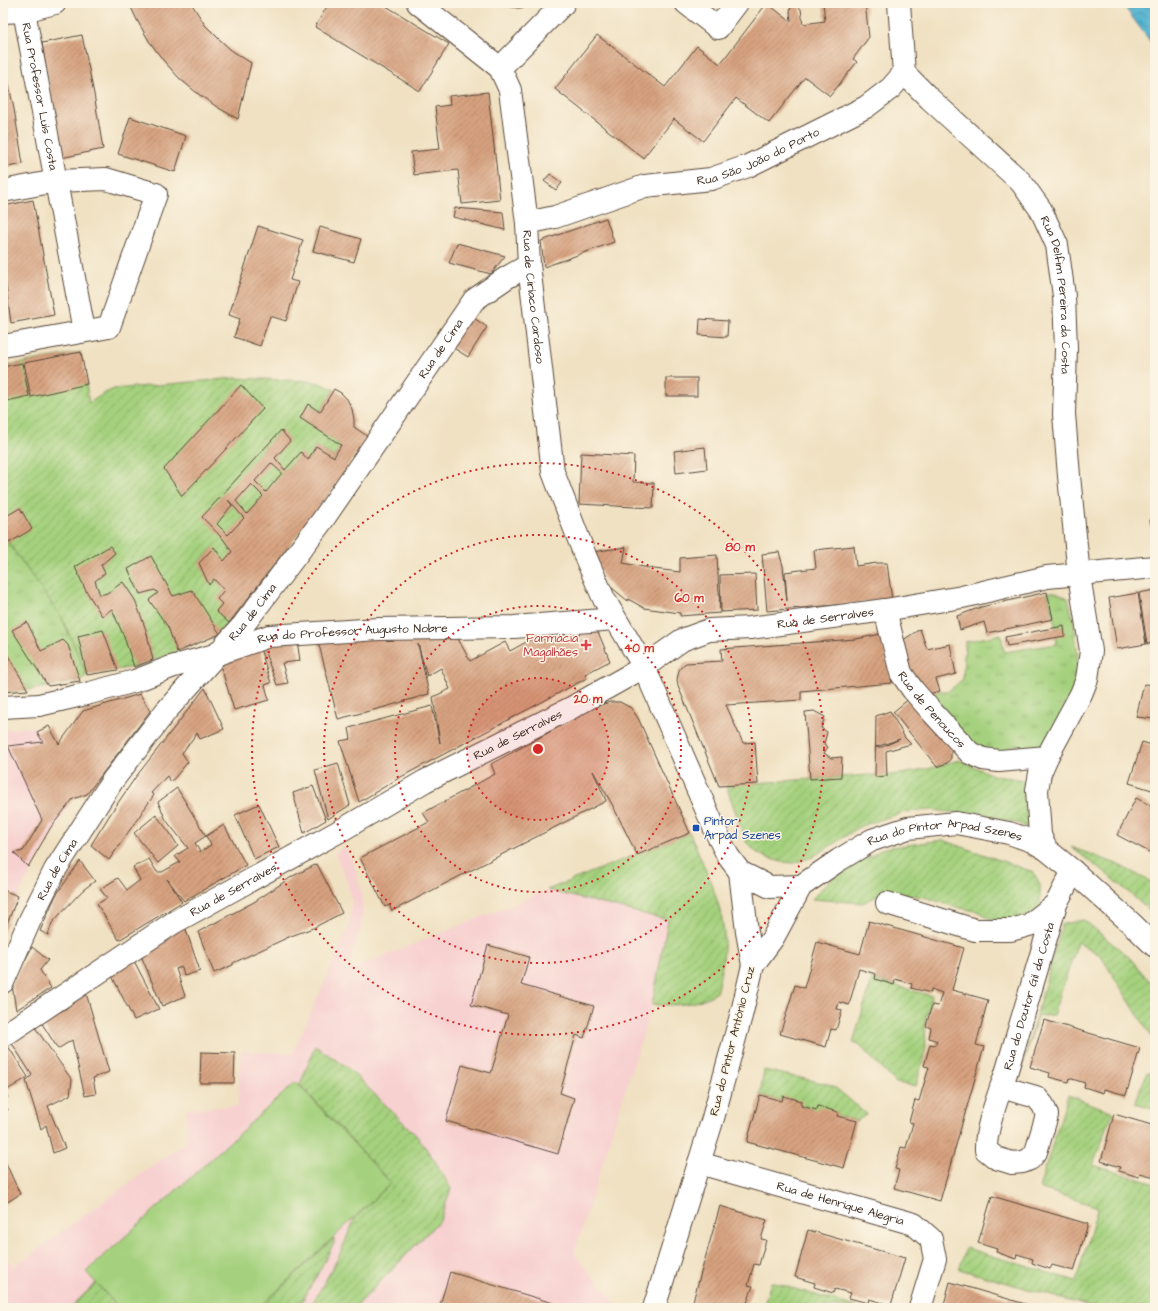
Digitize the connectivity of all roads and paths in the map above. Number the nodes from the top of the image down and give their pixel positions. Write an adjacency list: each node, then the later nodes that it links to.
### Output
1 (55, 3): 7 (street, Rua Professor Luís Costa)
2 (418, 3): 8 (street, Rua de Ciríaco Cardoso)
3 (564, 3): 8 (street)
4 (686, 3): 5 (street)
5 (737, 3)
6 (899, 3): 9 (street)
7 (14, 12): 10 (street, Rua Professor Luís Costa)
8 (500, 68): 12 (street, Rua de Ciríaco Cardoso)
9 (904, 73): 12 (street, Rua São João do Porto); 17 (street, Rua Delfim Pereira da Costa)
10 (56, 182): 11 (street); 14 (street, Rua Professor Luís Costa); 14 (street, Rua Professor Luís Costa)
11 (3, 191)
12 (527, 223): 13 (street, Rua de Ciríaco Cardoso)
13 (529, 265): 19 (street, Rua de Ciríaco Cardoso); 20 (street, Rua de Cima)
14 (84, 331): 15 (street)
15 (3, 346)
16 (1155, 568): 17 (street, Rua de Serralves)
17 (1079, 575): 18 (street, Rua de Serralves); 23 (street, Rua Delfim Pereira da Costa)
18 (885, 610): 21 (street, Rua de Serralves); 23 (street, Rua de Penoucos)
19 (615, 619): 20 (street, Rua do Professor Augusto Nobre); 21 (street, Rua de Ciríaco Cardoso)
20 (218, 654): 22 (street, Rua do Professor Augusto Nobre); 32 (street, Rua de Cima)
21 (644, 667): 25 (street); 33 (street, Rua de Serralves)
22 (3, 707)
23 (1047, 757): 24 (street, Rua Delfim Pereira da Costa)
24 (1046, 849): 26 (street, Rua do Pintor Arpad Szenes); 27 (street, Rua do Pintor Arpad Szenes)
25 (740, 872): 27 (street); 31 (street, Rua do Pintor António Cruz)
26 (1073, 872): 29 (street); 30 (street, Rua do Pintor Arpad Szenes)
27 (801, 886): 31 (street, Rua do Pintor Arpad Szenes)
28 (887, 903): 29 (street)
29 (1056, 904): 34 (street, Rua do Doutor Gil da Costa)
30 (1155, 946)
31 (753, 965): 35 (street, Rua do Pintor António Cruz)
32 (3, 982)
33 (3, 1036)
34 (1001, 1087)
35 (700, 1163): 36 (street, Rua do Pintor António Cruz); 37 (street, Rua de Henrique Alegria)
36 (654, 1308)
37 (920, 1308)

